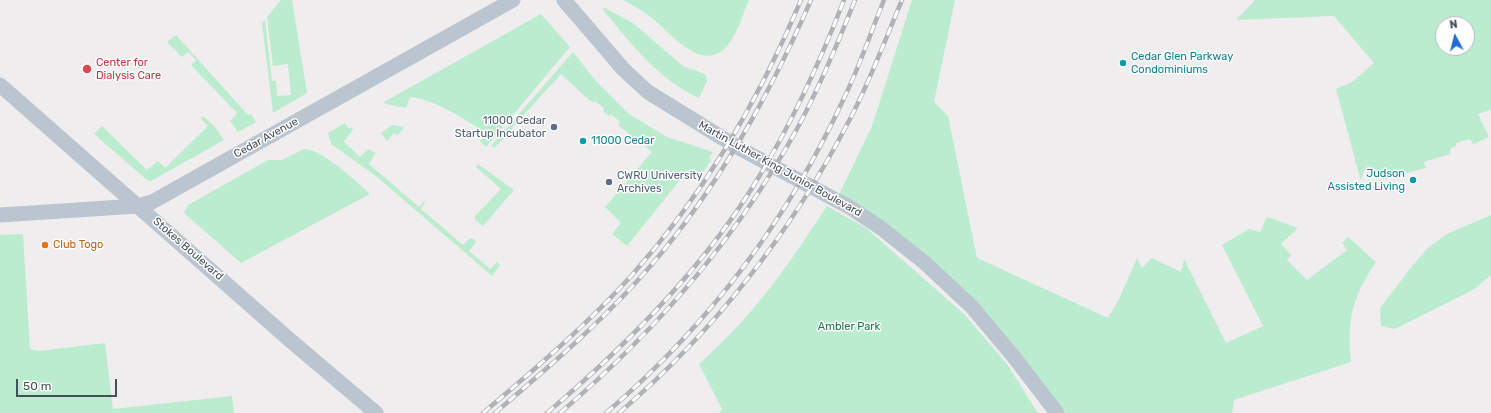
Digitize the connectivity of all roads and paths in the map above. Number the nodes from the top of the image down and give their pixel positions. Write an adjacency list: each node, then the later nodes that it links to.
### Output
1 (513, 0): 3 (main road, Cedar Avenue)
2 (564, 0): 8 (main road, Martin Luther King Junior Boulevard)
3 (490, 6): 5 (main road, Cedar Avenue)
4 (0, 85): 5 (main road, Stokes Boulevard)
5 (138, 206): 6 (main road, Cedar Avenue); 7 (main road, Stokes Boulevard)
6 (0, 215)
7 (376, 413)
8 (1057, 413)

